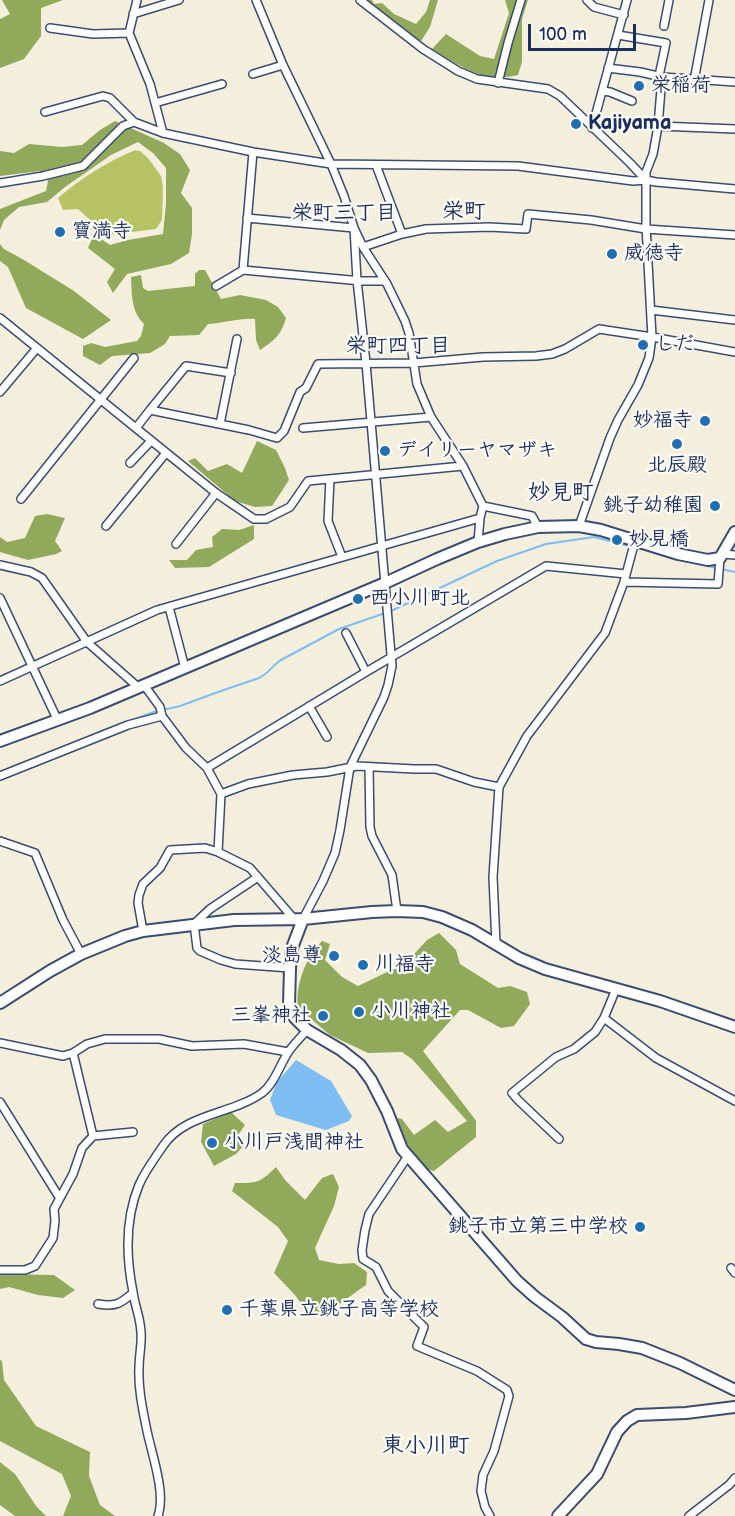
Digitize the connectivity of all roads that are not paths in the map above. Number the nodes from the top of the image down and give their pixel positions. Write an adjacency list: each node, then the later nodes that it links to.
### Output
1 (137, 0): 10 (street)
2 (179, 0): 10 (street)
3 (256, 0): 16 (street)
4 (360, 0): 22 (street)
5 (521, 0): 22 (street)
6 (587, 0): 11 (street)
7 (627, 0): 11 (street)
8 (669, 0): 12 (street)
9 (709, 0): 20 (street)
10 (134, 14): 14 (street)
11 (624, 15): 15 (street)
12 (664, 26)
13 (50, 28): 14 (street)
14 (129, 33): 26 (street)
15 (618, 35): 17 (street); 19 (street)
16 (283, 65): 18 (street); 34 (street)
17 (608, 68): 19 (street); 24 (street)
18 (253, 74)
19 (660, 77): 20 (street); 29 (street)
20 (694, 81): 21 (street)
21 (735, 82)
22 (498, 83): 30 (street)
23 (222, 84): 26 (street)
24 (603, 91): 25 (street); 30 (street)
25 (632, 101)
26 (155, 103): 32 (street)
27 (45, 112): 28 (street)
28 (134, 122): 32 (street); 37 (street)
29 (658, 126): 31 (street); 36 (street)
30 (592, 128): 36 (street)
31 (735, 129)
32 (163, 133): 33 (street)
33 (253, 152): 34 (street); 39 (street)
34 (331, 164): 35 (street); 40 (street)
35 (376, 165): 36 (street); 42 (street)
36 (646, 180): 38 (street); 41 (street)
37 (0, 183)
38 (735, 189)
39 (247, 218): 40 (street); 45 (street)
40 (354, 228): 44 (street); 46 (street)
41 (646, 229): 42 (street); 43 (street); 49 (street)
42 (402, 234): 44 (street)
43 (735, 235)
44 (363, 247): 47 (street)
45 (243, 270): 46 (street); 48 (street)
46 (357, 280): 47 (street); 57 (street)
47 (385, 282): 58 (street)
48 (216, 286)
49 (651, 310): 51 (street); 52 (street)
50 (0, 318): 54 (street)
51 (735, 320)
52 (652, 337): 55 (street); 58 (street); 79 (street)
53 (237, 339): 59 (street)
54 (37, 348): 60 (street); 61 (street)
55 (735, 352)
56 (134, 357): 61 (street)
57 (366, 363): 58 (street); 64 (street); 65 (street)
58 (414, 363): 63 (street)
59 (231, 373): 62 (street); 65 (street)
60 (0, 392)
61 (101, 400): 66 (street); 75 (street)
62 (150, 410): 65 (street); 66 (street)
63 (431, 417): 64 (street); 71 (street)
64 (371, 423): 67 (street); 72 (street)
65 (220, 424)
66 (136, 428): 68 (street)
67 (303, 428)
68 (151, 441): 69 (street); 70 (street)
69 (166, 453): 74 (street); 78 (street)
70 (130, 462)
71 (463, 466): 72 (street); 76 (street)
72 (376, 475): 73 (street); 85 (street)
73 (330, 479): 74 (street); 88 (street)
74 (216, 493): 84 (street)
75 (21, 499)
76 (483, 506): 77 (street); 80 (street)
77 (480, 518): 83 (street); 85 (street)
78 (106, 526)
79 (579, 526): 80 (street); 82 (street)
80 (538, 527): 83 (street)
81 (735, 532): 87 (street)
82 (635, 540): 87 (street); 90 (street)
83 (478, 542): 91 (street)
84 (176, 544)
85 (382, 546): 88 (street); 91 (street)
86 (735, 555): 87 (street)
87 (722, 556): 90 (street)
88 (342, 557): 93 (street)
89 (0, 565): 95 (street)
90 (625, 578): 96 (street); 111 (street)
91 (385, 584): 96 (street); 98 (street)
92 (0, 598): 97 (street)
93 (169, 607): 95 (street); 98 (street)
94 (346, 633): 99 (street)
95 (87, 642): 97 (street); 101 (street)
96 (392, 657): 99 (street); 107 (street)
97 (32, 666): 100 (street); 104 (street)
98 (185, 668): 101 (street)
99 (366, 672): 102 (street)
100 (0, 681)
101 (141, 686): 103 (street); 104 (street)
102 (309, 706): 105 (street); 109 (street)
103 (162, 716): 109 (street); 110 (street)
104 (58, 721): 106 (street)
105 (327, 737)
106 (0, 741)
107 (350, 767): 108 (street); 112 (street); 117 (street)
108 (369, 767): 111 (street); 116 (street)
109 (207, 768): 112 (street)
110 (0, 776)
111 (499, 786): 120 (street)
112 (221, 794): 114 (street)
113 (0, 841): 121 (street)
114 (218, 852): 115 (street); 119 (street)
115 (258, 877): 117 (street); 118 (street)
116 (397, 911): 117 (street); 120 (street)
117 (299, 919): 118 (street); 122 (street)
118 (194, 924): 119 (street); 122 (street)
119 (143, 931): 121 (street)
120 (496, 944): 123 (street)
121 (81, 954): 124 (street)
122 (290, 968): 127 (street)
123 (616, 990): 125 (street); 126 (street)
124 (0, 1003)
125 (604, 1018): 131 (street); 135 (street)
126 (735, 1027)
127 (307, 1030): 129 (street); 136 (street)
128 (0, 1043): 130 (street)
129 (288, 1052): 130 (street); 139 (street)
130 (73, 1053): 134 (street)
131 (735, 1101)
132 (0, 1102): 137 (street)
133 (133, 1132): 134 (street)
134 (93, 1136): 137 (street)
135 (559, 1138)
136 (408, 1156): 141 (street); 145 (street)
137 (59, 1197): 138 (street)
138 (0, 1270)
139 (133, 1293): 140 (street); 144 (street)
140 (98, 1304)
141 (735, 1390)
142 (735, 1407): 146 (street)
143 (735, 1478): 147 (street)
144 (158, 1516)
145 (490, 1516)
146 (558, 1516)
147 (688, 1516)

